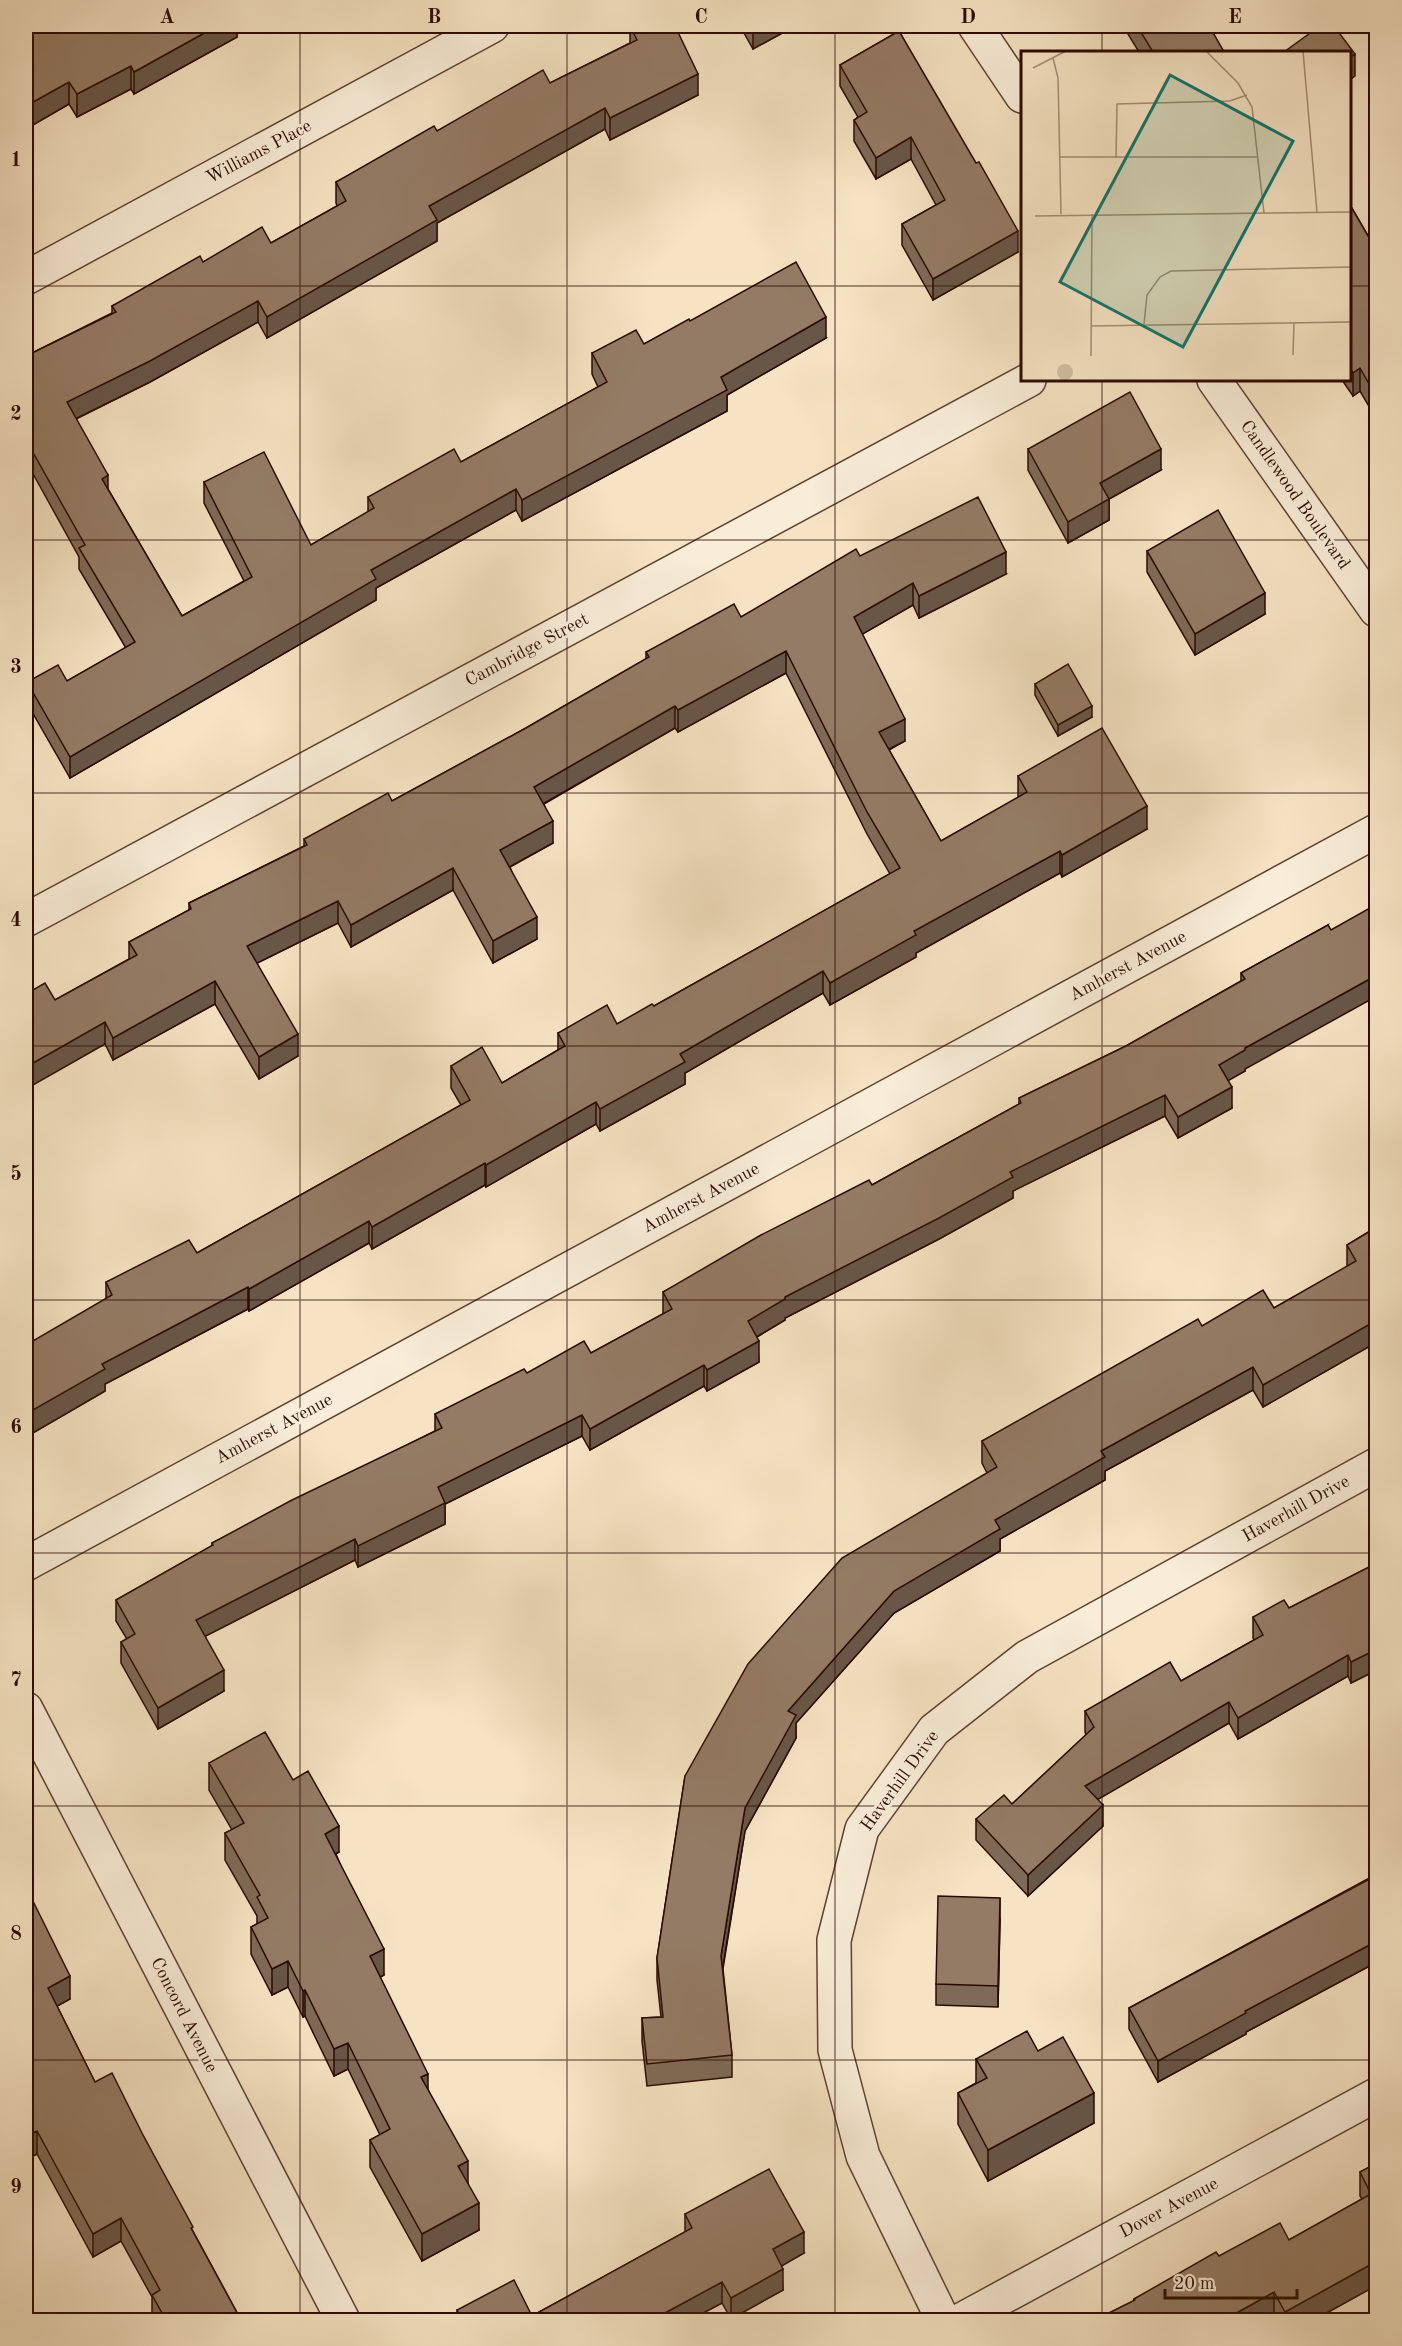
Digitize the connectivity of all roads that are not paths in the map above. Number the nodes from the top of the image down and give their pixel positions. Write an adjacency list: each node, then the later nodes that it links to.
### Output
1 (492, 26): 4 (street, Williams Place)
2 (975, 26): 3 (street)
3 (1021, 93)
4 (26, 278)
5 (1027, 381): 9 (street, Cambridge Street)
6 (1215, 381): 7 (street, Candlewood Boulevard)
7 (1377, 610)
8 (1377, 831): 11 (street, Amherst Avenue)
9 (26, 920)
10 (1377, 1465): 15 (street, Haverhill Drive)
11 (26, 1564)
12 (26, 1710): 14 (street, Concord Avenue)
13 (1377, 2095): 16 (street, Dover Avenue)
14 (342, 2320)
15 (944, 2320)
16 (961, 2320)

